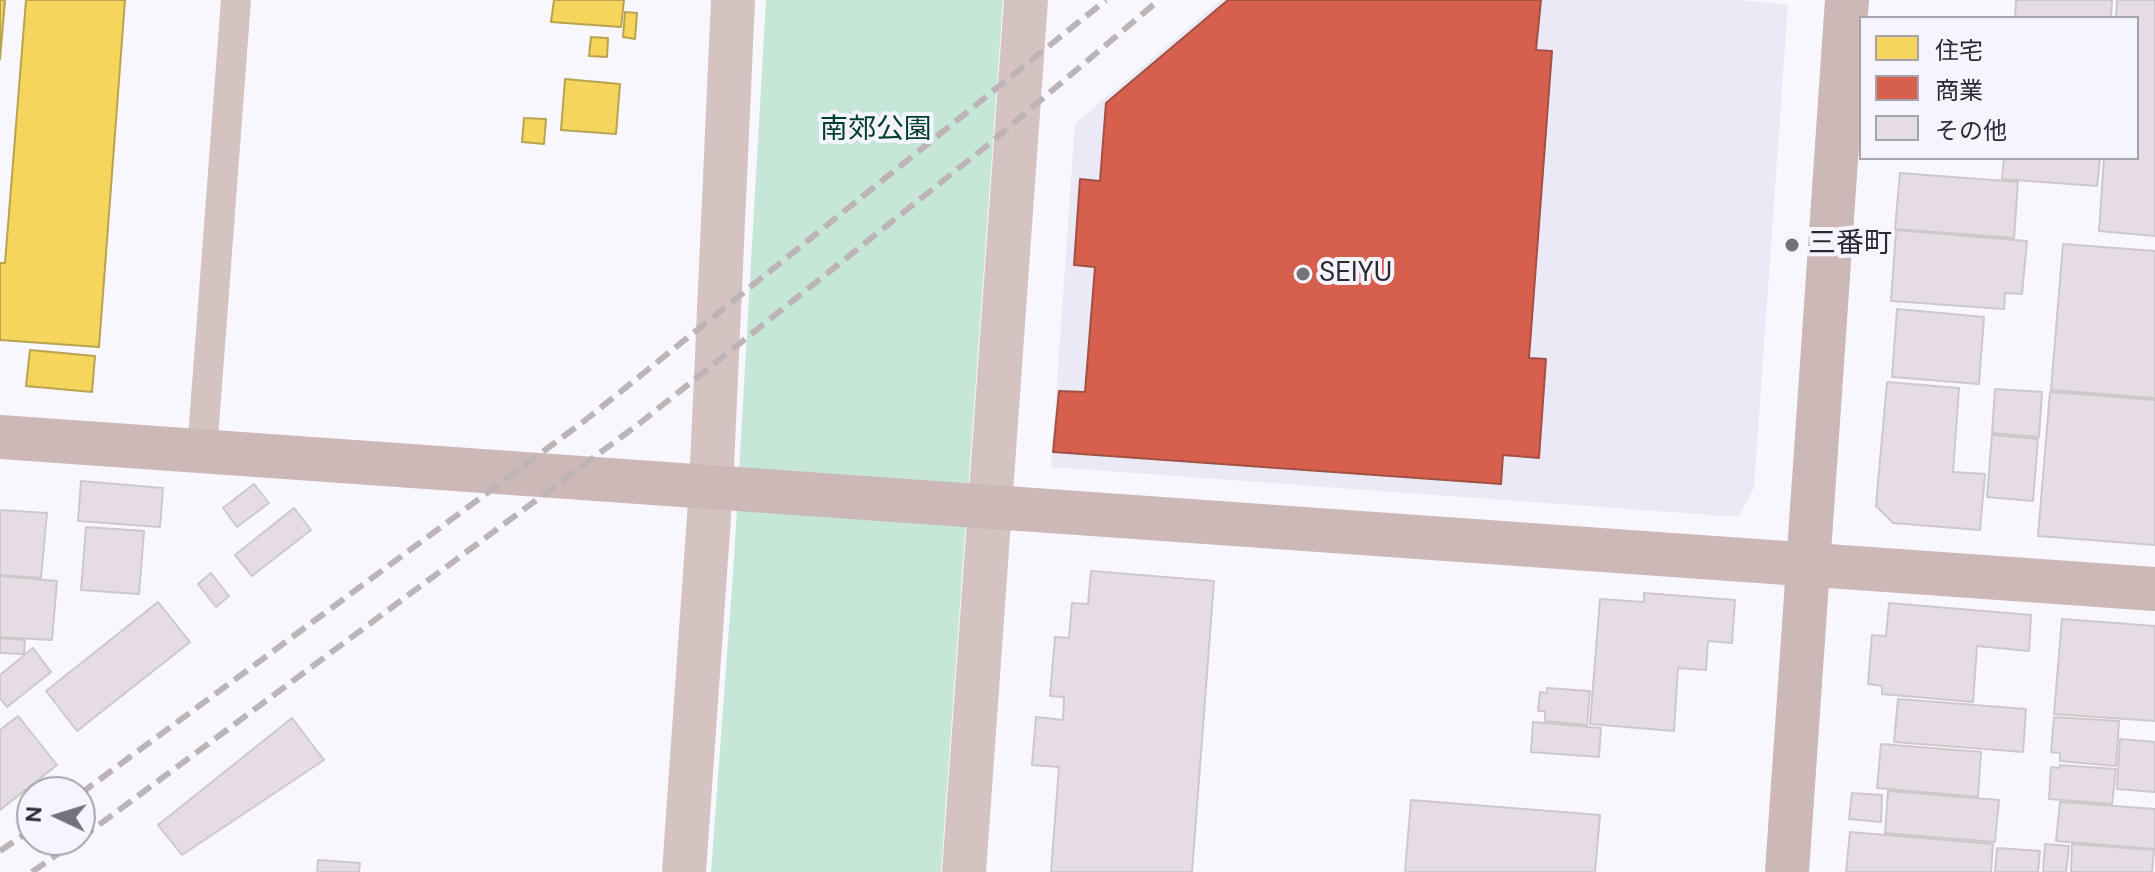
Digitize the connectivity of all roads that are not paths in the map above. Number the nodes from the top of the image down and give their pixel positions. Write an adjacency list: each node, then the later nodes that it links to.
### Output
1 (236, 0): 6 (lane)
2 (733, 0): 7 (street)
3 (1026, 0): 8 (street)
4 (1847, 0): 9 (street)
5 (0, 437): 6 (street)
6 (202, 451): 7 (street)
7 (711, 488): 8 (street); 11 (street)
8 (990, 508): 9 (street); 12 (street)
9 (1809, 565): 10 (street); 13 (street)
10 (2155, 589)
11 (684, 872)
12 (964, 872)
13 (1787, 872)

